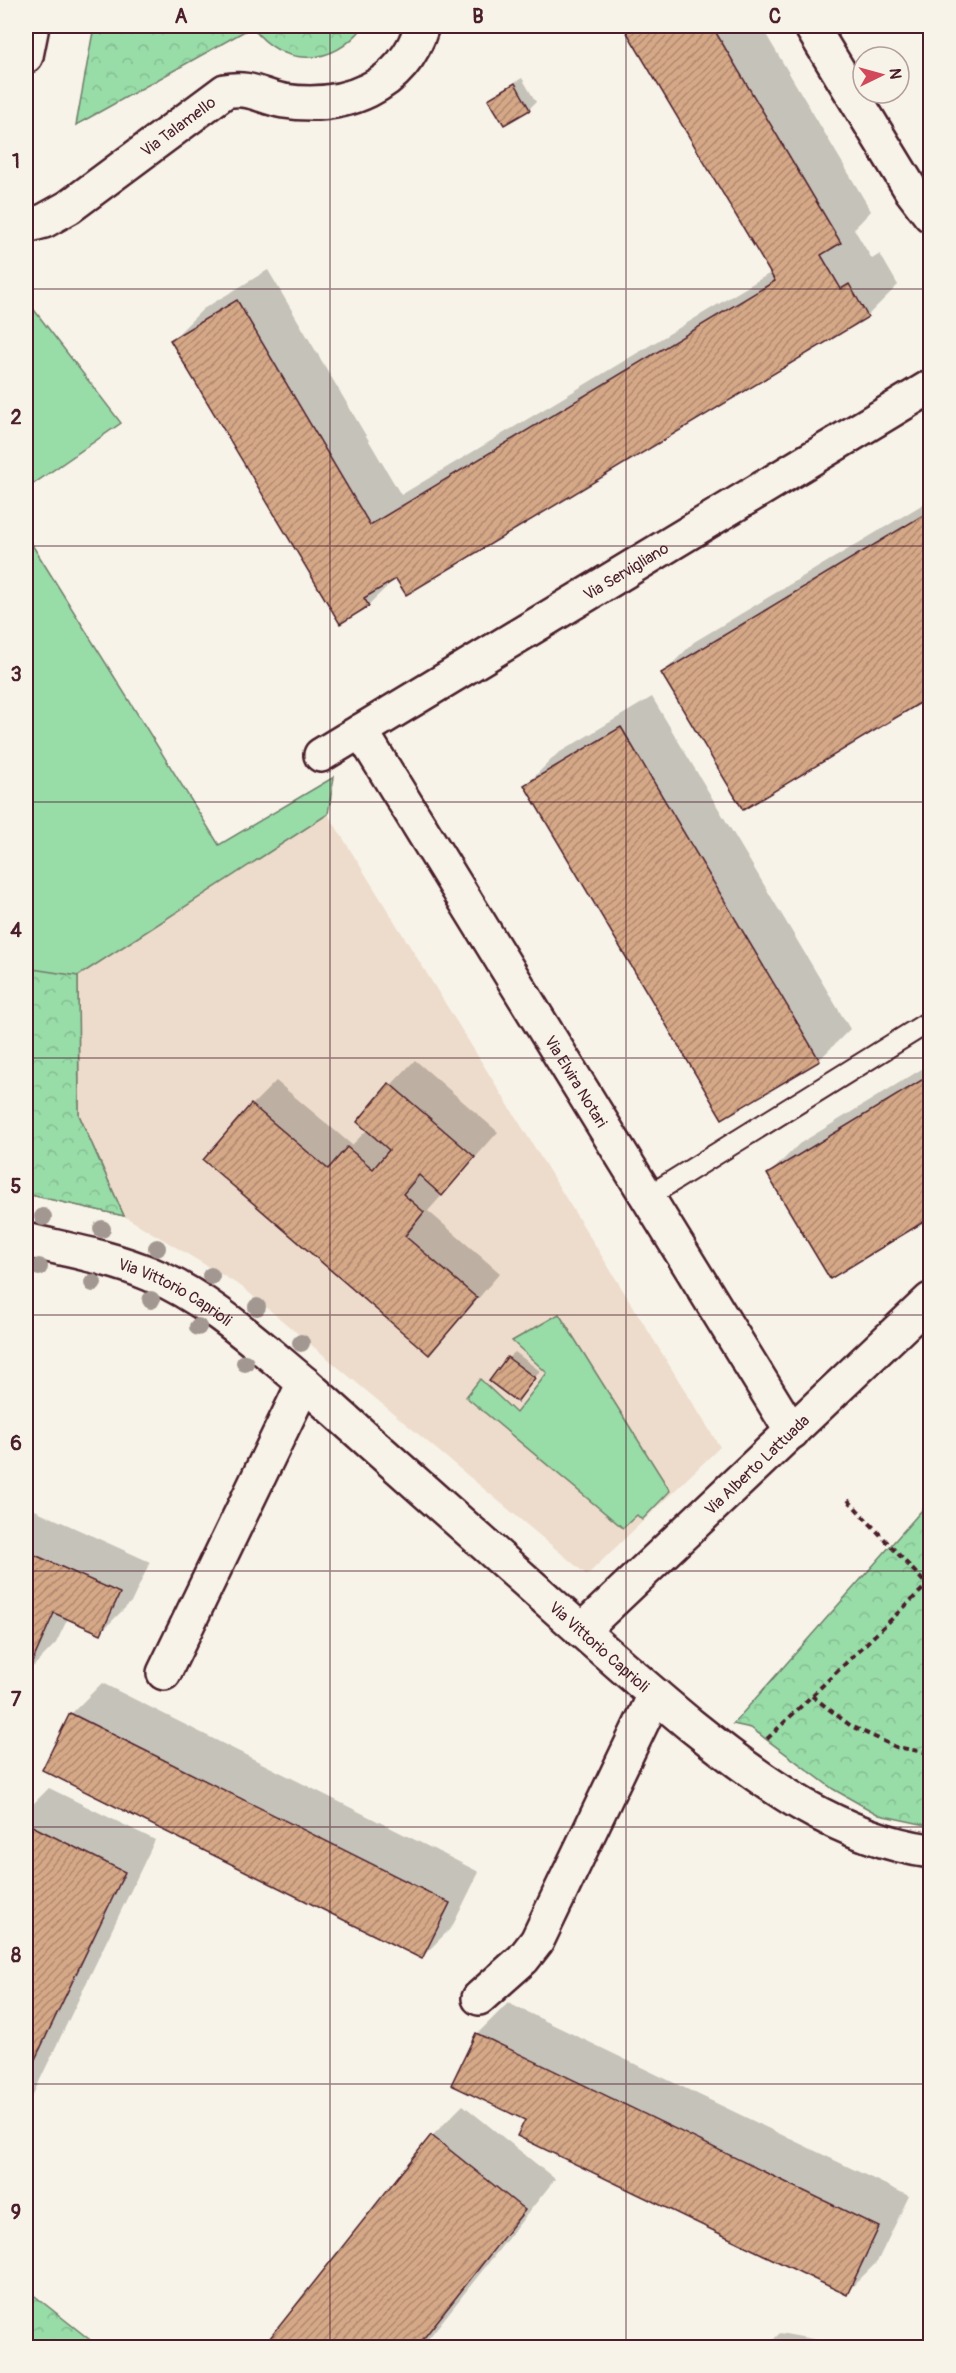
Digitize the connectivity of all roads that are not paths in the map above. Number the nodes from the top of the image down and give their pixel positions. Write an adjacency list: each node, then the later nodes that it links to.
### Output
1 (32, 26): 4 (street)
2 (422, 26): 6 (street, Via Talamello)
3 (811, 26): 5 (street)
4 (26, 56)
5 (930, 215)
6 (26, 226)
7 (930, 387): 8 (street, Via Servigliano)
8 (360, 731): 9 (street, Via Servigliano); 11 (street, Via Elvira Notari)
9 (321, 754)
10 (930, 1021): 11 (lane)
11 (647, 1197): 15 (street, Via Elvira Notari)
12 (26, 1240): 14 (street, Via Vittorio Caprioli)
13 (930, 1300): 15 (street, Via Alberto Lattuada)
14 (304, 1383): 16 (street, Via Vittorio Caprioli); 17 (street)
15 (792, 1432): 16 (street, Via Alberto Lattuada)
16 (581, 1630): 18 (street, Via Vittorio Caprioli)
17 (164, 1673)
18 (655, 1695): 19 (street, Via Vittorio Caprioli); 20 (street)
19 (930, 1851)
20 (479, 1998)

